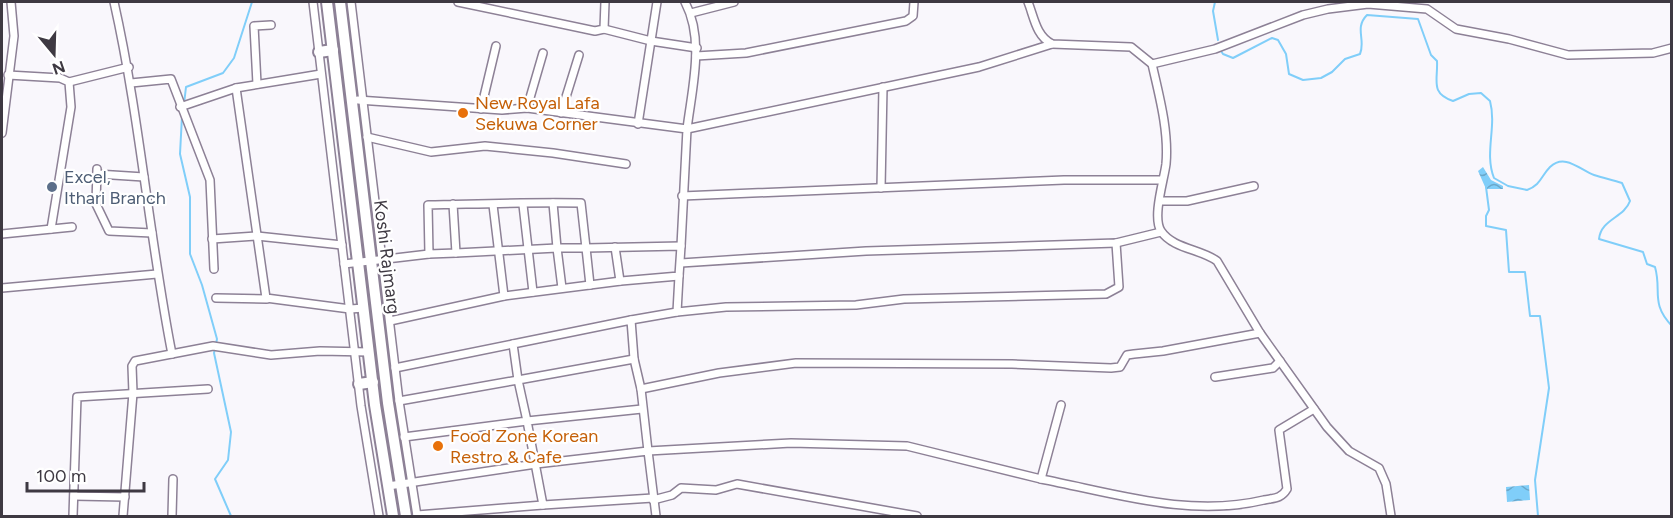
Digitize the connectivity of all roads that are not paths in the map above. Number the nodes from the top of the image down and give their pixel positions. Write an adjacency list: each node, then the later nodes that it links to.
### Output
1 (11, 2): 29 (street)
2 (114, 2): 27 (street)
3 (313, 2): 22 (street)
4 (327, 2): 21 (main road, Koshi Rajmarg)
5 (340, 2): 35 (main road, Koshi Rajmarg)
6 (351, 2): 36 (street)
7 (458, 2): 16 (street)
8 (605, 2): 16 (street)
9 (657, 2): 17 (street)
10 (686, 2): 14 (street)
11 (734, 2): 14 (street)
12 (914, 2): 23 (street)
13 (1028, 2): 18 (street)
14 (691, 13): 23 (street)
15 (271, 25): 32 (street)
16 (604, 29): 17 (street)
17 (651, 41): 23 (street); 43 (street)
18 (1052, 44): 26 (street); 33 (street)
19 (495, 46): 41 (street)
20 (1671, 48): 26 (street)
21 (333, 50): 22 (main road); 37 (main road, Koshi Rajmarg)
22 (319, 52): 28 (street)
23 (696, 52): 44 (street)
24 (543, 53): 40 (street)
25 (579, 55): 42 (street)
26 (1152, 64): 49 (street)
27 (129, 67): 30 (street); 31 (street)
28 (321, 74): 32 (street); 38 (street)
29 (8, 75): 30 (street); 45 (street)
30 (69, 82): 59 (street)
31 (131, 83): 39 (street); 48 (street)
32 (257, 84): 34 (street)
33 (883, 87): 44 (street); 51 (street)
34 (236, 88): 39 (street); 63 (street)
35 (351, 100): 36 (street); 37 (street); 75 (main road, Koshi Rajmarg)
36 (362, 100): 41 (street); 46 (street)
37 (338, 101): 38 (street); 76 (main road, Koshi Rajmarg)
38 (324, 103): 66 (street)
39 (180, 107): 64 (street)
40 (527, 108): 41 (street); 42 (street)
41 (480, 109)
42 (561, 113): 43 (street)
43 (638, 124): 44 (street)
44 (687, 129): 52 (street)
45 (2, 133)
46 (367, 137): 47 (street); 75 (street)
47 (626, 164)
48 (144, 177): 61 (street); 61 (street)
49 (1162, 180): 51 (street); 53 (street)
50 (1254, 186): 53 (street)
51 (881, 188): 52 (street)
52 (682, 196): 67 (street)
53 (1160, 201): 60 (street)
54 (553, 202): 57 (street); 69 (street); 70 (street)
55 (453, 204): 56 (street); 73 (street); 74 (street)
56 (493, 205): 57 (street); 72 (street)
57 (523, 205): 71 (street)
58 (72, 227): 59 (street)
59 (51, 229): 62 (street)
60 (1161, 232): 65 (street); 95 (street)
61 (152, 233): 80 (street)
62 (2, 234)
63 (257, 236): 64 (street); 66 (street); 89 (street)
64 (212, 239): 79 (street)
65 (1116, 243): 77 (street); 92 (street)
66 (342, 245): 78 (street)
67 (681, 246): 68 (street); 77 (street)
68 (615, 247): 70 (street); 82 (street)
69 (557, 248): 70 (street); 71 (street); 85 (street)
70 (586, 248): 83 (street)
71 (527, 249): 72 (street); 86 (street)
72 (499, 250): 73 (street); 87 (street)
73 (456, 253): 74 (street)
74 (429, 254): 75 (street)
75 (377, 260): 76 (street); 94 (street); 120 (main road, Koshi Rajmarg)
76 (358, 262): 78 (street); 90 (main road, Koshi Rajmarg)
77 (681, 263): 81 (street)
78 (344, 264): 91 (street)
79 (214, 268)
80 (157, 274): 84 (street); 99 (street)
81 (679, 276): 82 (street); 92 (street)
82 (620, 281): 83 (street)
83 (590, 285): 85 (street)
84 (2, 288)
85 (562, 288): 86 (street)
86 (533, 292): 87 (street)
87 (504, 296): 94 (street)
88 (216, 298): 89 (street)
89 (267, 299): 91 (street)
90 (364, 308): 91 (street); 97 (main road, Koshi Rajmarg)
91 (350, 309): 98 (street)
92 (677, 312): 93 (street)
93 (631, 320): 96 (street); 100 (street)
94 (390, 321): 102 (street)
95 (1260, 333): 101 (street); 108 (street)
96 (513, 344): 102 (street); 104 (street)
97 (369, 352): 98 (street); 105 (main road, Koshi Rajmarg)
98 (355, 353): 99 (street); 106 (street)
99 (172, 354): 109 (street)
100 (634, 359): 104 (street); 108 (street)
101 (1280, 361): 103 (street); 113 (street)
102 (396, 368): 110 (street)
103 (1215, 377)
104 (518, 380): 110 (street); 114 (street)
105 (373, 382): 106 (main road); 121 (main road, Koshi Rajmarg)
106 (359, 384): 129 (street)
107 (208, 389): 109 (street)
108 (641, 389): 112 (street)
109 (133, 393): 122 (street); 123 (street)
110 (399, 401): 115 (street)
111 (1061, 405): 119 (street)
112 (642, 409): 114 (street); 116 (street)
113 (1314, 409): 119 (street); 134 (street)
114 (527, 421): 115 (street); 117 (street)
115 (404, 437): 120 (street)
116 (648, 451): 117 (street); 119 (street); 124 (street)
117 (536, 464): 120 (street); 125 (street)
118 (173, 479): 128 (street)
119 (1041, 479)
120 (406, 483): 121 (street); 131 (main road, Koshi Rajmarg)
121 (388, 486): 130 (main road, Koshi Rajmarg)
122 (74, 496): 123 (street); 126 (street)
123 (125, 498): 127 (street)
124 (653, 499): 125 (street); 132 (street); 133 (street)
125 (543, 505): 131 (street)
126 (73, 516)
127 (123, 516)
128 (172, 516)
129 (379, 516)
130 (393, 516)
131 (414, 516)
132 (656, 516)
133 (917, 516)
134 (1391, 516)

